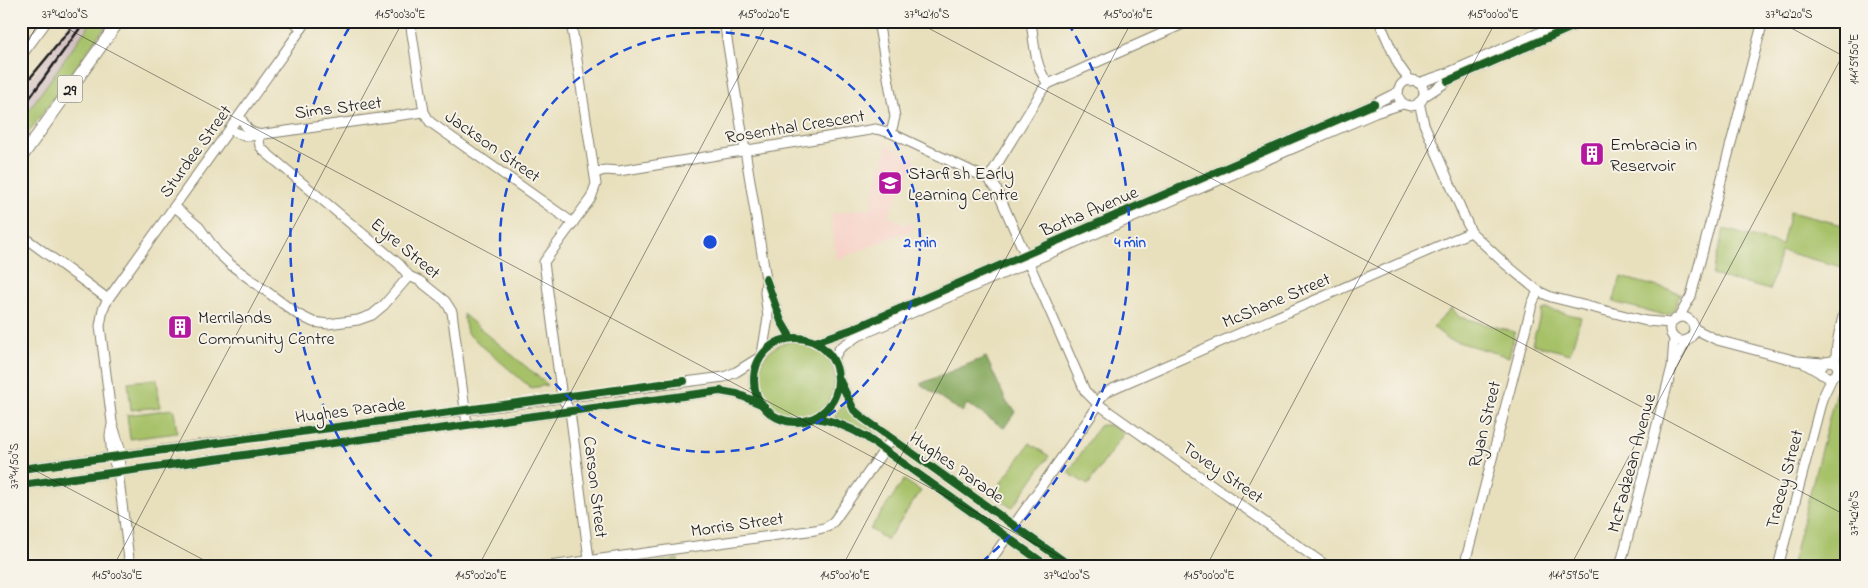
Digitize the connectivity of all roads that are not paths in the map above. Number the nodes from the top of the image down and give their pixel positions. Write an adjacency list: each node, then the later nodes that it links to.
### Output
1 (47, 21): 16 (street)
2 (119, 21): 31 (main road, 29)
3 (292, 21): 14 (street)
4 (410, 21): 23 (street, Jackson Street)
5 (571, 21): 32 (street)
6 (724, 21): 29 (street)
7 (878, 21): 27 (street)
8 (1031, 21): 19 (street)
9 (1190, 21): 19 (street)
10 (1379, 21): 17 (street)
11 (1566, 21): 15 (street)
12 (1586, 21): 15 (street)
13 (1763, 21): 42 (street)
14 (305, 25): 24 (street, Sturdee Street)
15 (1512, 49): 18 (street); 21 (street)
16 (21, 56)
17 (1398, 64): 18 (street); 20 (street)
18 (1414, 82): 20 (street); 21 (street)
19 (1048, 84): 33 (street)
20 (1399, 88): 22 (street); 30 (street, Botha Avenue)
21 (1421, 100): 22 (street); 25 (street)
22 (1406, 105): 25 (street); 30 (street, Botha Avenue)
23 (424, 112): 28 (street, Sims Street); 35 (street, Jackson Street)
24 (240, 117): 26 (street, Sturdee Street); 28 (street)
25 (1424, 124): 36 (street)
26 (230, 130): 28 (street, Sims Street); 34 (street, Sturdee Street)
27 (891, 133): 29 (street, Rosenthal Crescent); 33 (street, Rosenthal Crescent)
28 (257, 134): 39 (street, Eyre Street)
29 (745, 151): 32 (street, Rosenthal Crescent); 40 (street)
30 (1273, 152): 38 (street, Botha Avenue)
31 (21, 158)
32 (595, 175): 35 (street)
33 (988, 179): 38 (street)
34 (175, 207): 39 (street); 43 (street, Sturdee Street)
35 (573, 223): 64 (street)
36 (1471, 232): 41 (street); 66 (street, McShane Street)
37 (21, 235): 43 (street)
38 (1028, 258): 45 (street, Botha Avenue); 66 (street)
39 (408, 276): 67 (street, Eyre Street)
40 (766, 279): 46 (street); 48 (street)
41 (1538, 291): 49 (street); 88 (street, Ryan Street)
42 (1691, 296): 47 (street); 50 (street)
43 (108, 299): 74 (street, Sturdee Street)
44 (1847, 301): 51 (street)
45 (922, 304): 53 (street, Botha Avenue); 55 (street, Botha Avenue)
46 (779, 316): 48 (street); 52 (street)
47 (1679, 317): 49 (street); 50 (street)
48 (768, 318): 54 (street)
49 (1672, 331): 50 (street); 59 (street, McFadzean Avenue)
50 (1691, 332): 56 (street); 59 (street, McFadzean Avenue)
51 (1838, 337): 57 (street); 58 (street)
52 (791, 338): 53 (street); 54 (street)
53 (815, 342): 55 (street)
54 (761, 356): 64 (street, Hughes Parade); 65 (street)
55 (833, 359): 63 (street)
56 (1798, 361): 57 (street); 61 (street)
57 (1825, 362): 58 (street); 61 (street)
58 (1837, 365): 60 (street); 61 (street)
59 (1672, 367): 89 (street, McFadzean Avenue)
60 (1847, 371)
61 (1828, 376): 62 (street); 90 (street, Tracey Street)
62 (1847, 376)
63 (839, 379): 69 (street); 71 (street, Hughes Parade)
64 (562, 398): 67 (street, Hughes Parade); 68 (street)
65 (761, 404): 68 (street, Hughes Parade); 69 (street)
66 (1098, 404): 79 (street); 87 (street, Tovey Street)
67 (466, 410): 70 (street, Eyre Street); 72 (street, Hughes Parade)
68 (570, 411): 70 (street, Hughes Parade); 81 (street, Carson Street)
69 (816, 418): 73 (street, Hughes Parade)
70 (467, 424): 75 (street, Hughes Parade)
71 (892, 439): 73 (street, Morris Street); 79 (street, Hughes Parade)
72 (236, 440): 74 (street, Hughes Parade); 75 (street)
73 (884, 450): 80 (street, Hughes Parade); 81 (street, Morris Street)
74 (117, 456): 76 (street, Hughes Parade); 77 (street, Sturdee Street)
75 (238, 456): 77 (street, Hughes Parade)
76 (21, 469)
77 (118, 472): 78 (street, Hughes Parade); 82 (street, Sturdee Street)
78 (21, 485)
79 (1014, 525): 86 (street, Hughes Parade)
80 (1007, 537): 84 (street); 85 (street, Hughes Parade)
81 (590, 564): 83 (street, Morris Street)
82 (130, 567)
83 (542, 567)
84 (986, 567)
85 (1049, 567)
86 (1072, 567)
87 (1328, 567)
88 (1464, 567)
89 (1620, 567)
90 (1778, 567)

